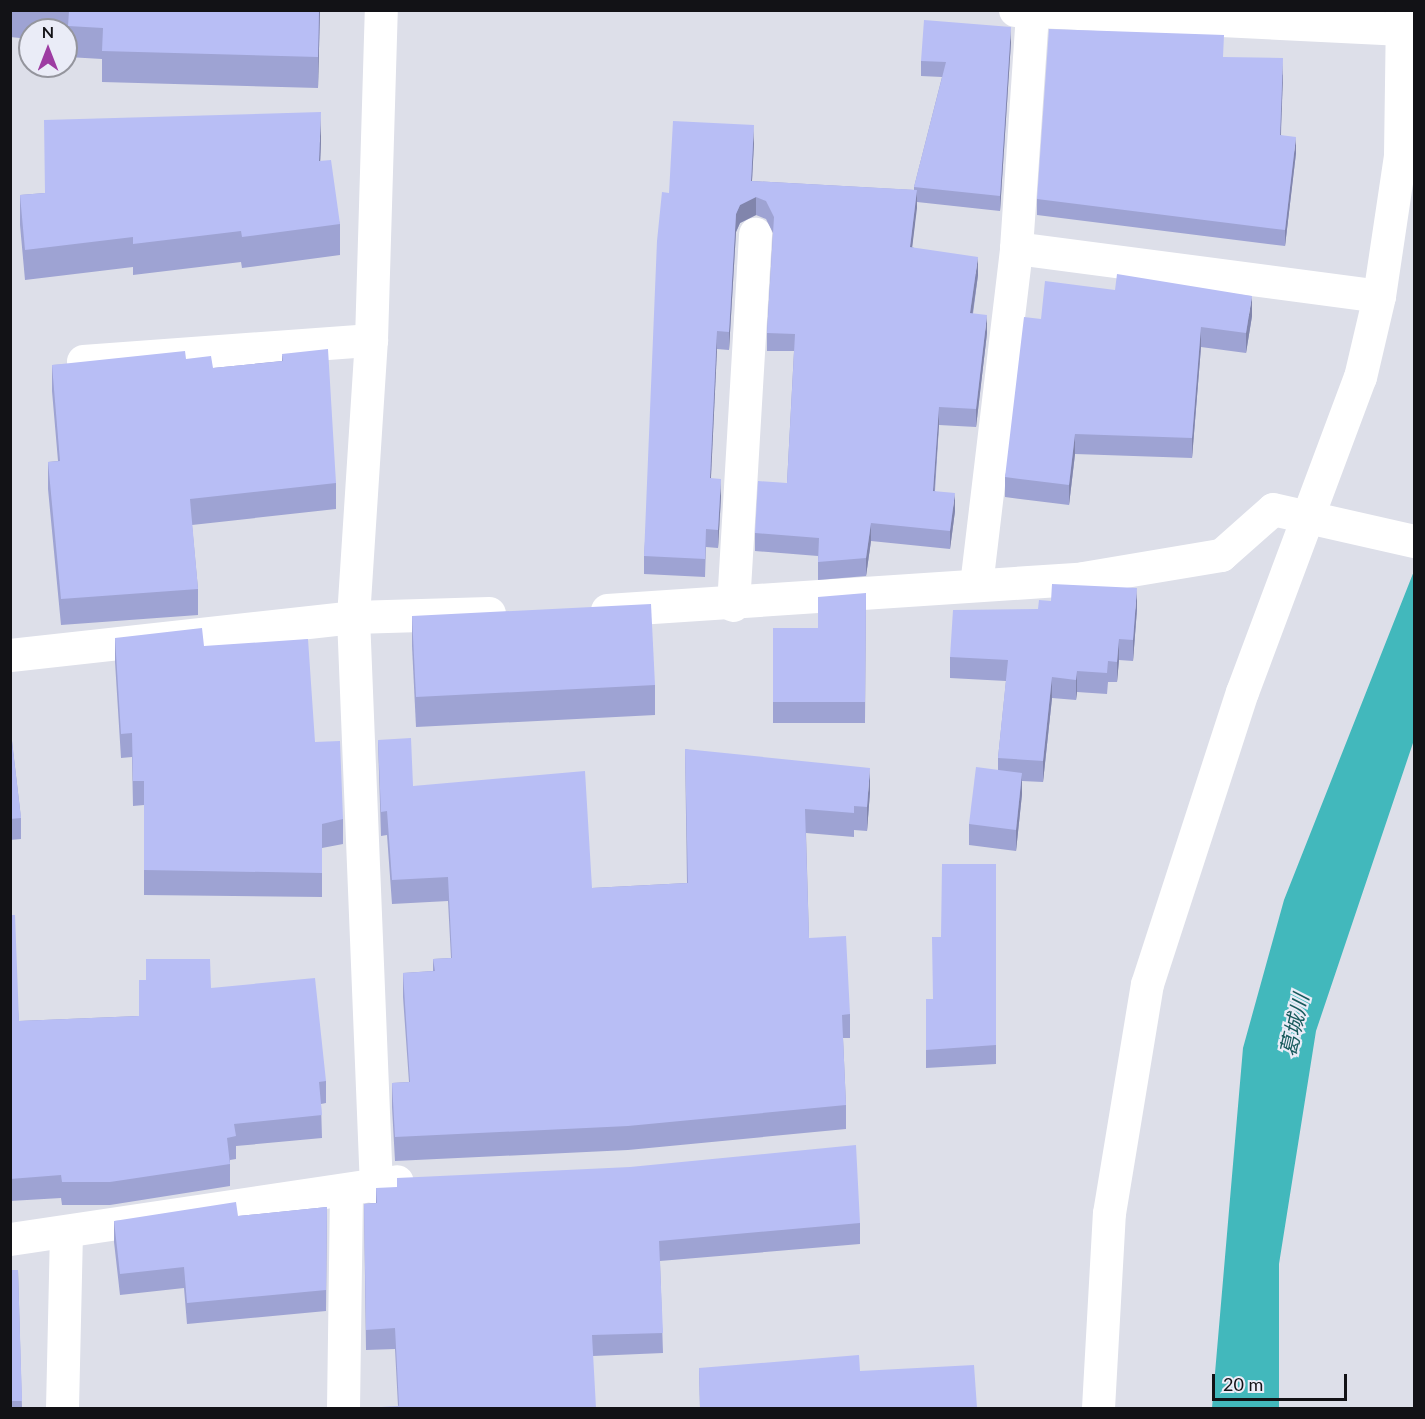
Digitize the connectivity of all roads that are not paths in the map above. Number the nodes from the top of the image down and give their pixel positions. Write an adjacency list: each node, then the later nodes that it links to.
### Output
1 (381, 10): 7 (street)
2 (1024, 11): 3 (street); 5 (street)
3 (1402, 20): 6 (street)
4 (755, 234): 12 (street)
5 (1016, 248): 6 (street); 11 (street)
6 (1379, 296): 9 (street)
7 (370, 340): 8 (street); 15 (street)
8 (83, 361)
9 (1319, 518): 10 (street); 11 (street); 23 (street)
10 (1414, 541)
11 (976, 585): 12 (street)
12 (733, 605): 13 (street)
13 (575, 611)
14 (517, 612): 15 (street)
15 (353, 617): 16 (street); 18 (street)
16 (10, 655)
17 (431, 1178): 18 (street)
18 (361, 1188): 19 (street); 22 (street)
19 (66, 1235): 20 (street); 21 (street)
20 (10, 1239)
21 (62, 1408)
22 (343, 1408)
23 (1098, 1408)

